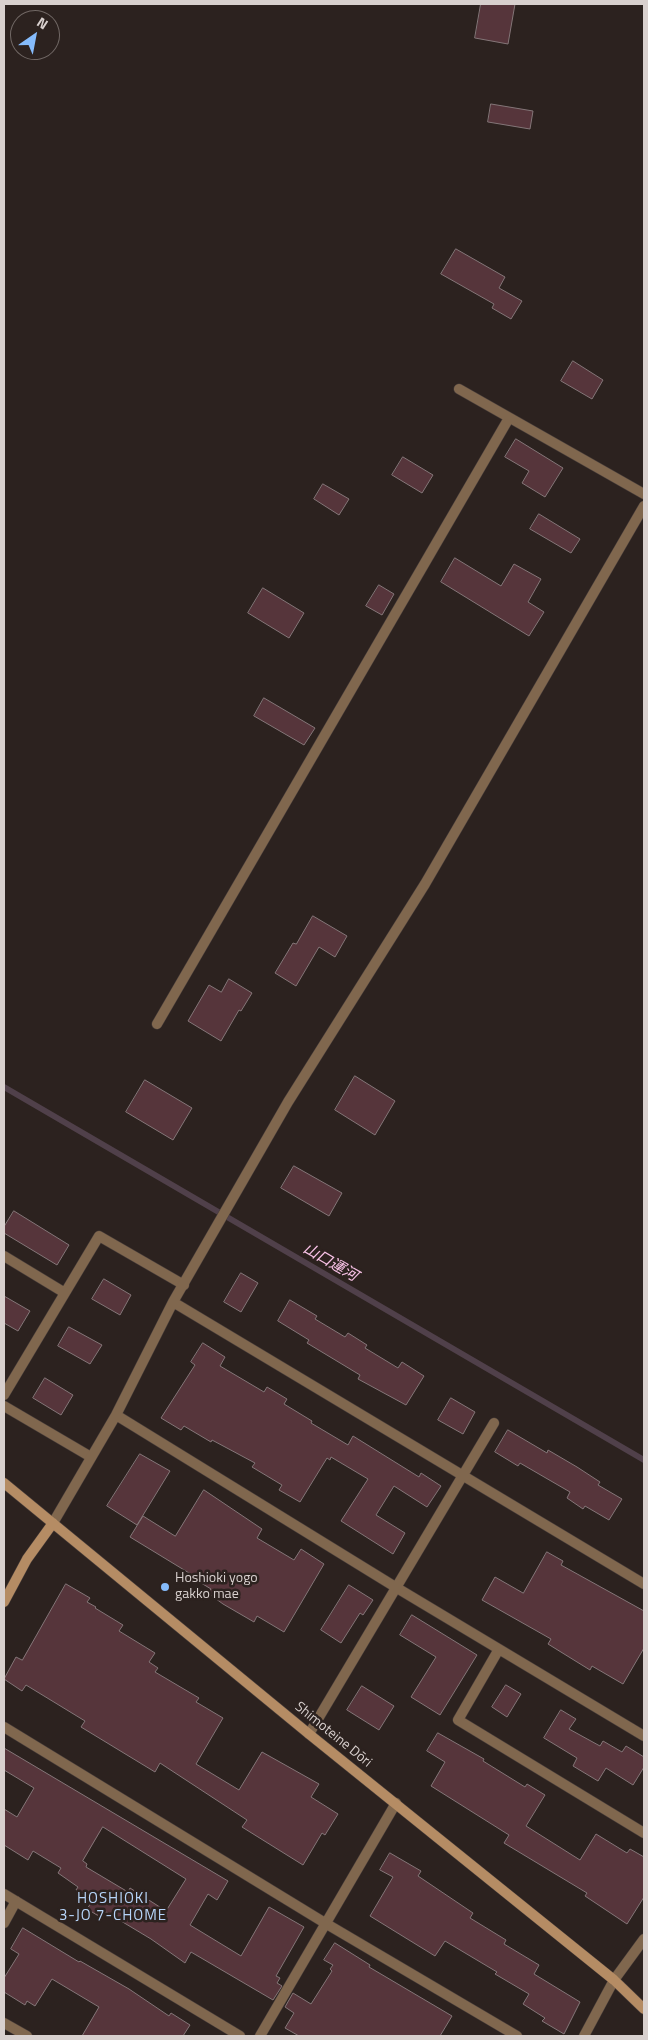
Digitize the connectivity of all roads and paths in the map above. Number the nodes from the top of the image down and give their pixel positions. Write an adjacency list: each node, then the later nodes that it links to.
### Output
1 (459, 389): 2 (street)
2 (509, 418): 3 (street); 5 (street)
3 (644, 494)
4 (644, 506): 7 (street)
5 (157, 1024)
6 (4, 1256): 8 (street)
7 (184, 1285): 8 (street); 9 (street)
8 (65, 1293): 10 (street)
9 (173, 1302): 12 (street); 15 (street)
10 (4, 1395)
11 (4, 1406): 14 (street)
12 (116, 1414): 14 (street); 19 (street)
13 (494, 1423): 15 (street)
14 (91, 1458): 17 (street)
15 (464, 1476): 18 (street); 19 (street)
16 (4, 1483): 17 (street, Shimoteine Dōri)
17 (53, 1523): 20 (street); 23 (street, Shimoteine Dōri)
18 (644, 1584)
19 (397, 1588): 21 (street); 23 (street)
20 (4, 1602)
21 (499, 1649): 24 (street); 26 (street)
22 (4, 1727): 29 (street)
23 (309, 1734): 25 (street, Shimoteine Dōri)
24 (644, 1736)
25 (396, 1803): 29 (street); 32 (street, Shimoteine Dōri)
26 (644, 1833)
27 (4, 1894): 28 (street)
28 (16, 1901): 30 (street); 36 (street)
29 (325, 1922): 37 (street); 38 (street)
30 (4, 1923)
31 (644, 1939): 32 (street)
32 (614, 1980): 33 (street, Shimoteine Dōri); 39 (street)
33 (644, 2009)
34 (4, 2023): 35 (street)
35 (27, 2036)
36 (240, 2036)
37 (260, 2036)
38 (517, 2036)
39 (584, 2036)

